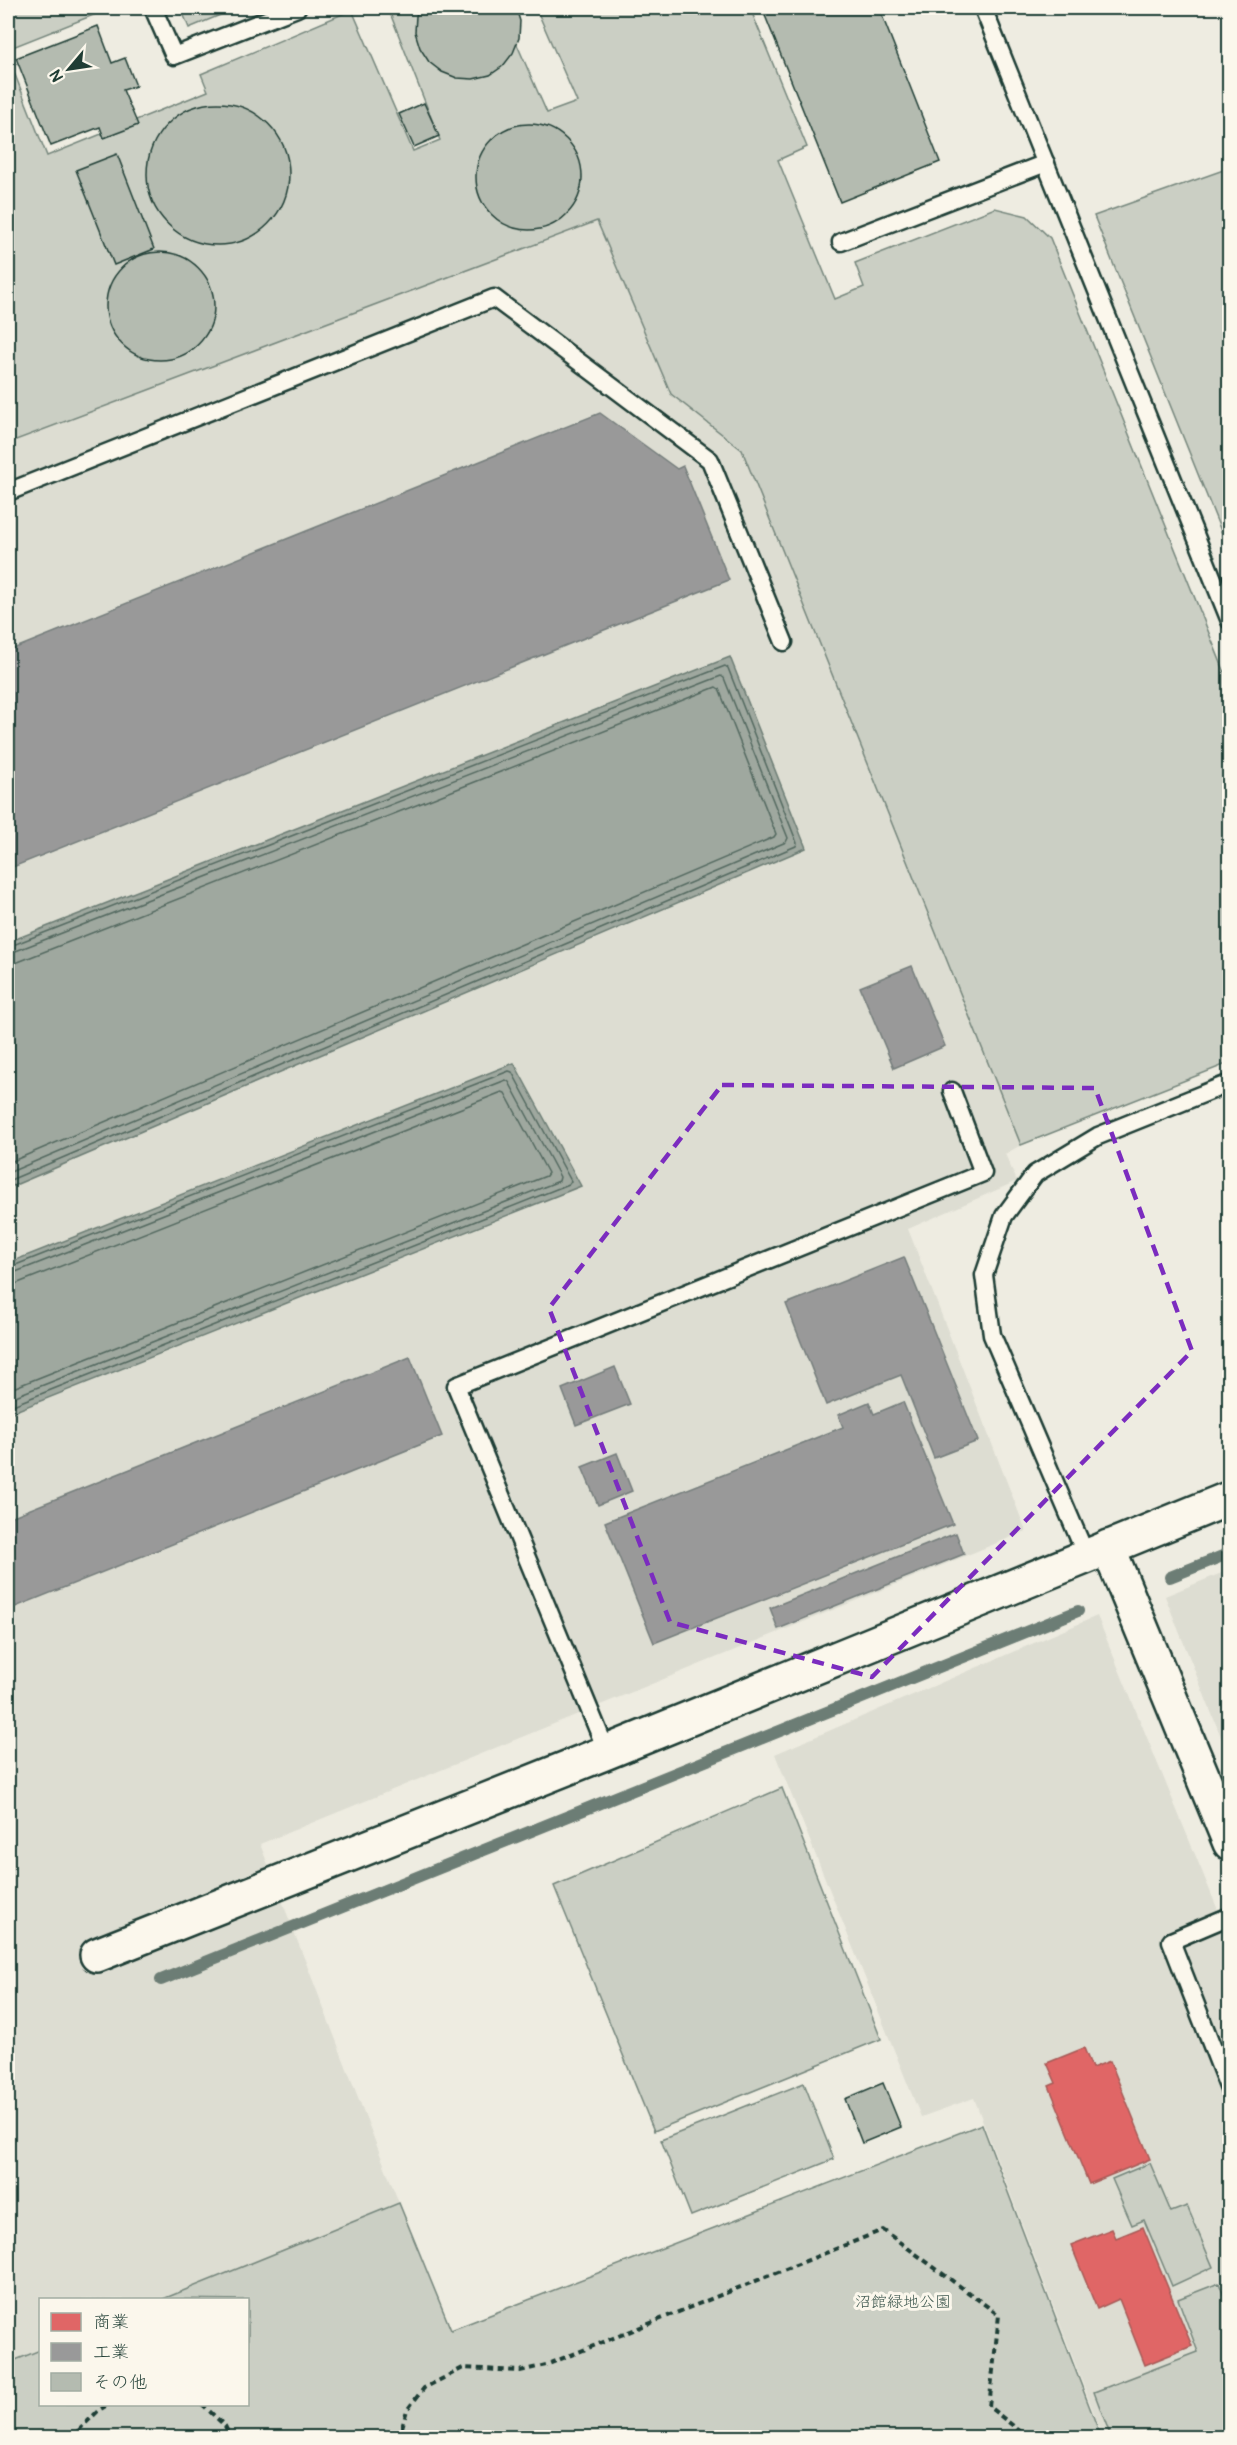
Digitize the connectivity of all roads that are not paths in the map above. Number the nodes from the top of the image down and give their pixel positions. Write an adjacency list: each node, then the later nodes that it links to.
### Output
1 (153, 8): 2 (lane)
2 (297, 8)
3 (984, 8): 4 (lane)
4 (1046, 163): 5 (lane); 7 (lane)
5 (841, 242)
6 (8, 492): 8 (lane)
7 (1230, 621)
8 (784, 642)
9 (1230, 1083): 12 (lane)
10 (952, 1091): 13 (lane)
11 (1230, 1498): 12 (street)
12 (1097, 1551): 13 (street); 14 (street)
13 (607, 1752): 16 (street)
14 (1230, 1843)
15 (1230, 1916): 17 (lane)
16 (97, 1955)
17 (1230, 2092)

